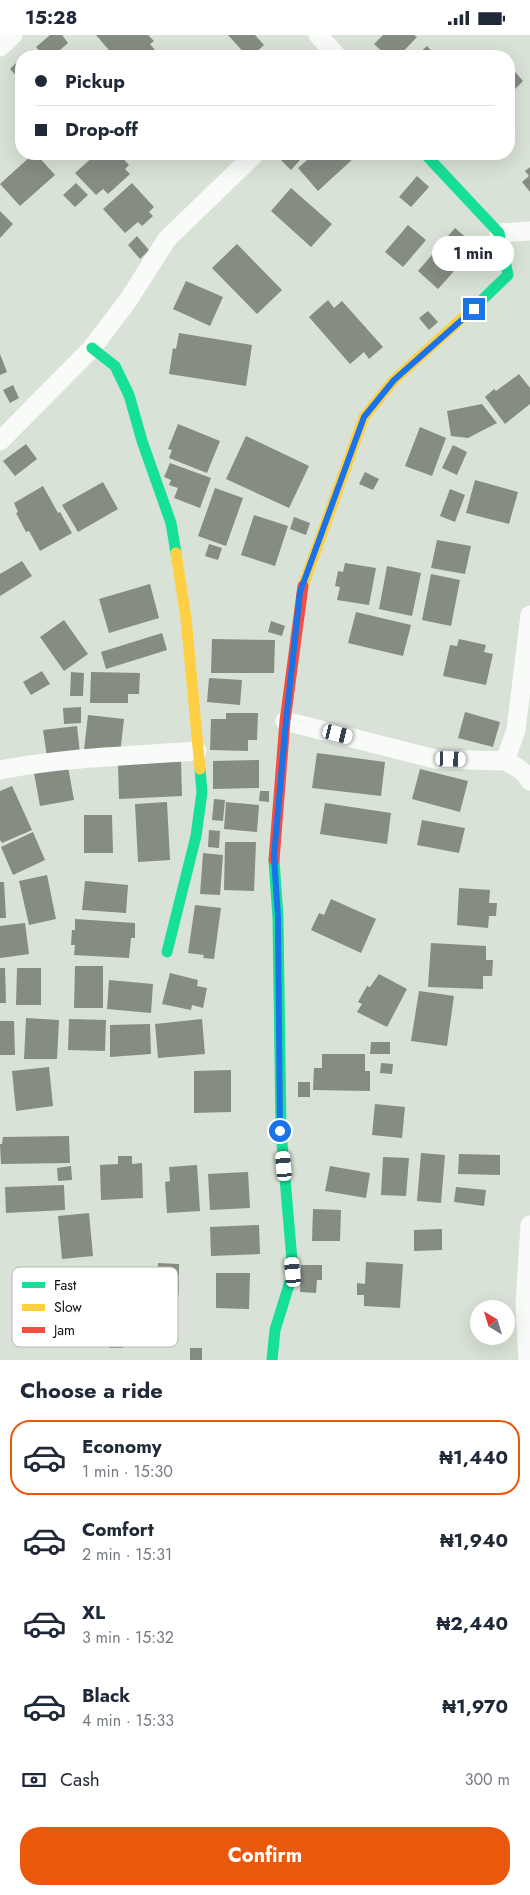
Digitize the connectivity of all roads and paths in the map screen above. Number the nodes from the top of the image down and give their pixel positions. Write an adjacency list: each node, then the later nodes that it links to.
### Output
1 (13, 35): 3 (street)
2 (318, 35): 4 (street)
3 (0, 47)
4 (332, 50)
5 (250, 160): 9 (street)
6 (432, 160): 8 (street)
7 (530, 231): 8 (street)
8 (499, 233): 12 (street)
9 (92, 349): 10 (street); 13 (street)
10 (0, 441)
11 (530, 615): 14 (street)
12 (286, 721): 14 (street); 19 (street)
13 (197, 751): 15 (street); 17 (street)
14 (505, 761): 16 (street)
15 (0, 770)
16 (530, 781)
17 (167, 952)
18 (530, 1225): 20 (street)
19 (272, 1360)
20 (528, 1360)

